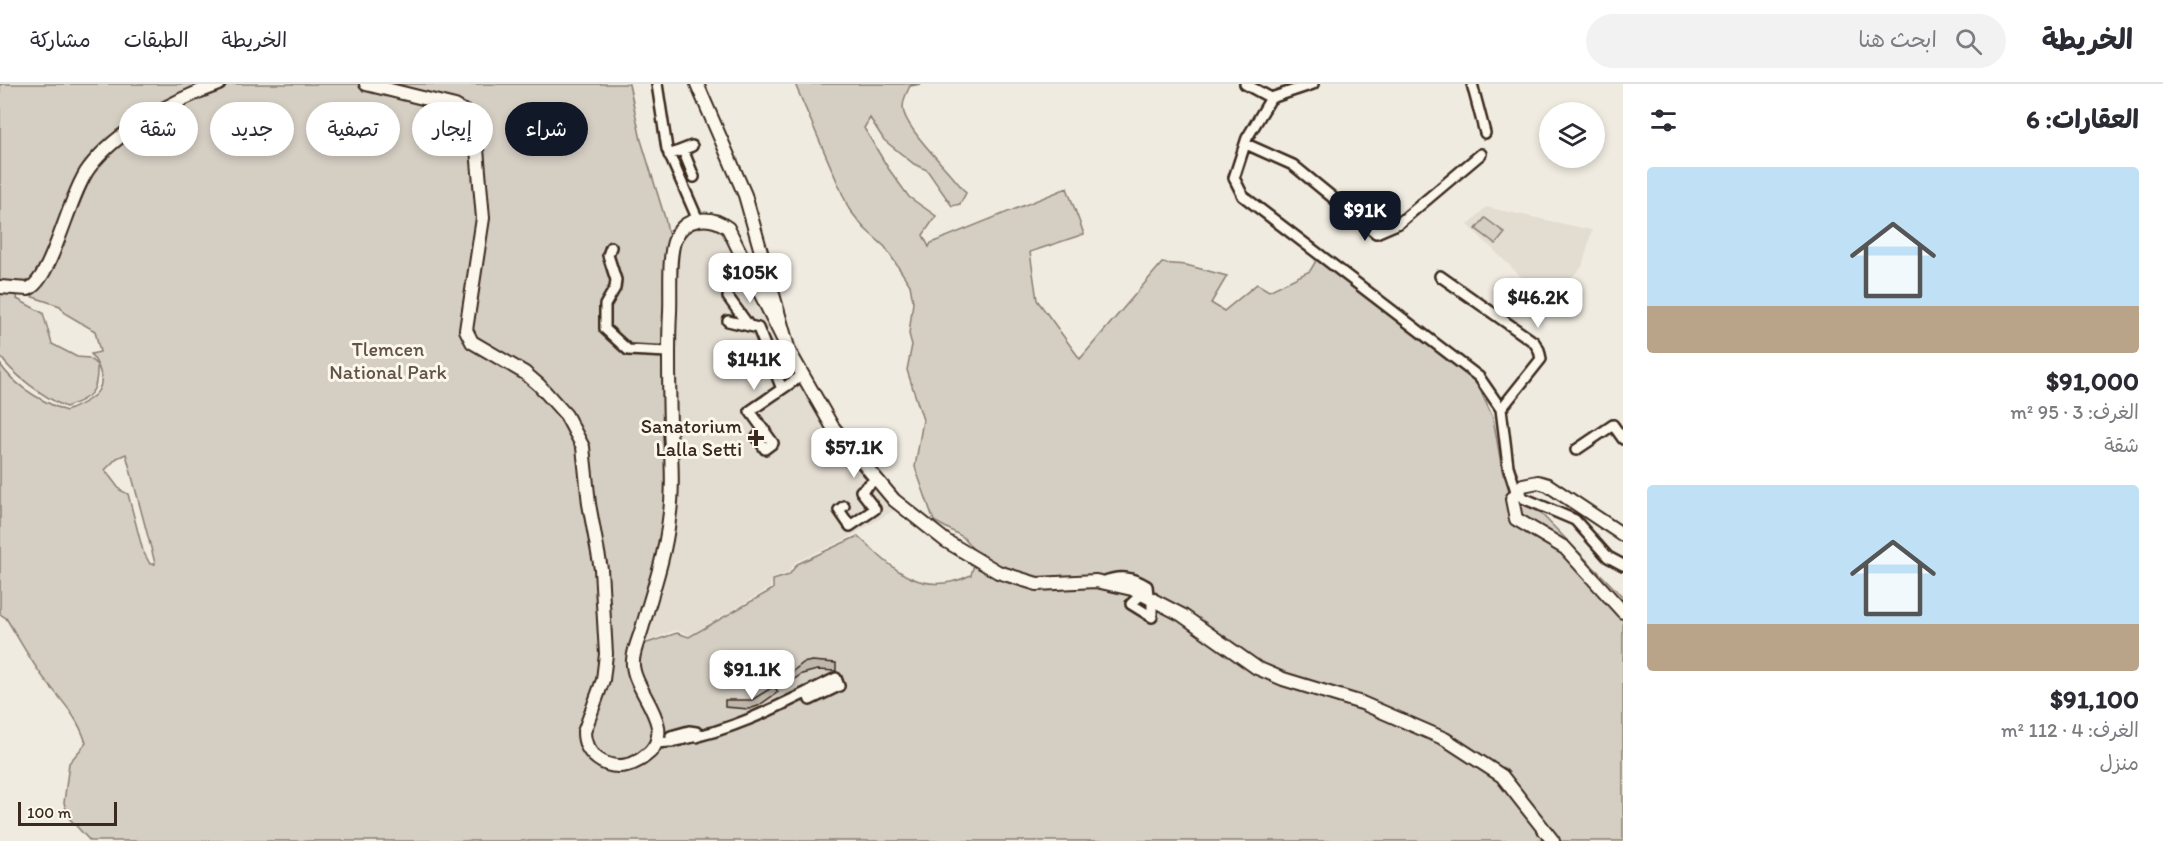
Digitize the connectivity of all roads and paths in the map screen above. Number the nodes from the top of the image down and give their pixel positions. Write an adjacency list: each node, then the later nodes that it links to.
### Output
1 (219, 84): 18 (main road)
2 (366, 84): 37 (main road)
3 (657, 84): 13 (street)
4 (697, 84): 22 (main road)
5 (1245, 84): 9 (street)
6 (1313, 84): 8 (street)
7 (1472, 84): 10 (street)
8 (1289, 88): 9 (street)
9 (1272, 98): 11 (street)
10 (1485, 134)
11 (1246, 144): 12 (street); 26 (street)
12 (1481, 154)
13 (669, 156): 14 (street); 15 (street)
14 (694, 177)
15 (698, 220): 22 (main road); 23 (main road)
16 (611, 247): 23 (street)
17 (1440, 276): 26 (street)
18 (0, 287)
19 (728, 297): 21 (street)
20 (728, 321): 21 (street)
21 (749, 326): 25 (street)
22 (789, 351): 24 (main road)
23 (668, 352): 37 (main road)
24 (801, 375): 25 (street); 30 (main road)
25 (782, 389): 27 (street)
26 (1501, 410): 31 (street)
27 (765, 431)
28 (1623, 439): 29 (street)
29 (1576, 450)
30 (875, 480): 32 (street); 38 (main road)
31 (1516, 491): 33 (main road); 34 (street); 35 (main road)
32 (844, 506)
33 (1623, 535)
34 (1623, 565)
35 (1623, 612)
36 (807, 692): 37 (street)
37 (657, 742)
38 (1553, 841)

